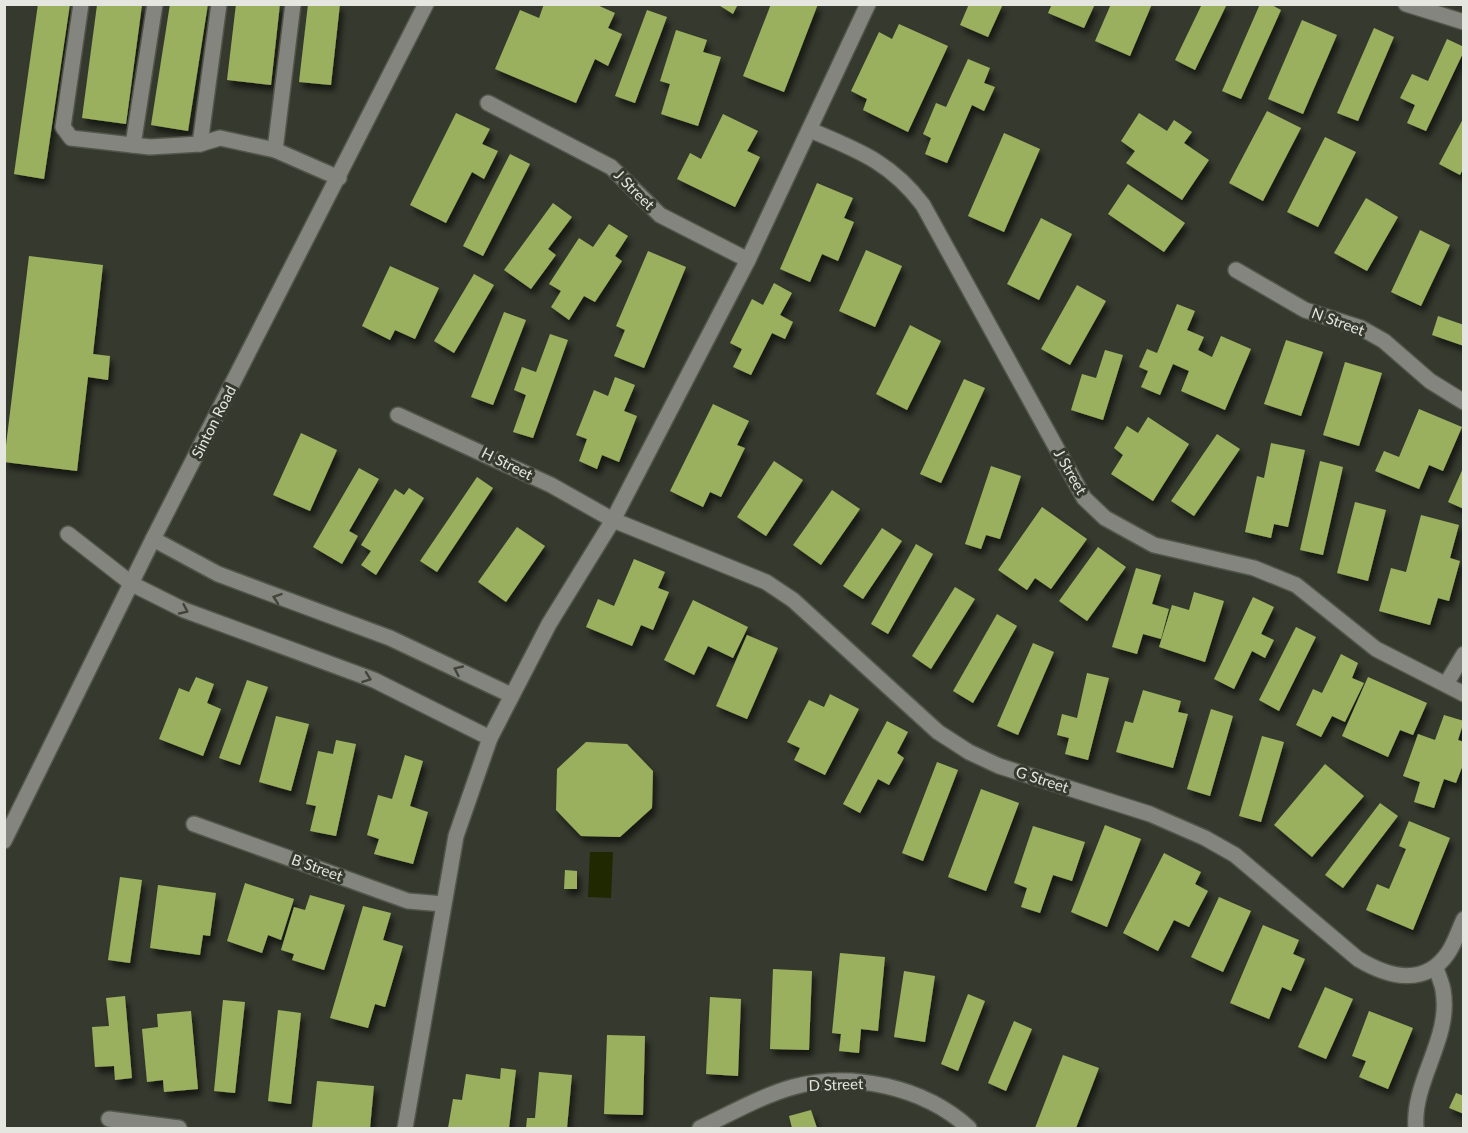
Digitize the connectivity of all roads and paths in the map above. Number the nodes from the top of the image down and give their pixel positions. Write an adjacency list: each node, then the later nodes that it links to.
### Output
1 (81, 4): 12 (street)
2 (155, 4): 12 (street)
3 (219, 4): 11 (street)
4 (293, 4): 13 (street)
5 (426, 4): 14 (street, Sinton Road)
6 (868, 4): 10 (street)
7 (1406, 4): 8 (street)
8 (1464, 22)
9 (488, 103): 15 (street, J Street)
10 (810, 130): 15 (street); 24 (street, J Street)
11 (200, 144): 12 (street); 13 (street)
12 (133, 145)
13 (275, 150): 14 (street)
14 (339, 178): 21 (street, Sinton Road)
15 (748, 260): 19 (street)
16 (1236, 270): 17 (street, N Street)
17 (1464, 402)
18 (398, 416): 19 (street, H Street)
19 (613, 520): 26 (street); 32 (street, G Street)
20 (68, 534): 22 (street)
21 (153, 539): 22 (street, Sinton Road); 26 (street, one-way to 21)
22 (132, 584): 27 (street, one-way to 27); 29 (street, Sinton Road)
23 (1464, 654): 24 (street)
24 (1446, 684): 25 (street)
25 (1464, 694)
26 (511, 695): 27 (street)
27 (490, 738): 30 (street)
28 (194, 824): 30 (street, B Street)
29 (4, 842)
30 (442, 903): 35 (street)
31 (1464, 918): 32 (street)
32 (1436, 968): 38 (street)
33 (109, 1119): 34 (street)
34 (179, 1128)
35 (405, 1128)
36 (700, 1128): 37 (street, D Street)
37 (969, 1128)
38 (1416, 1128)

